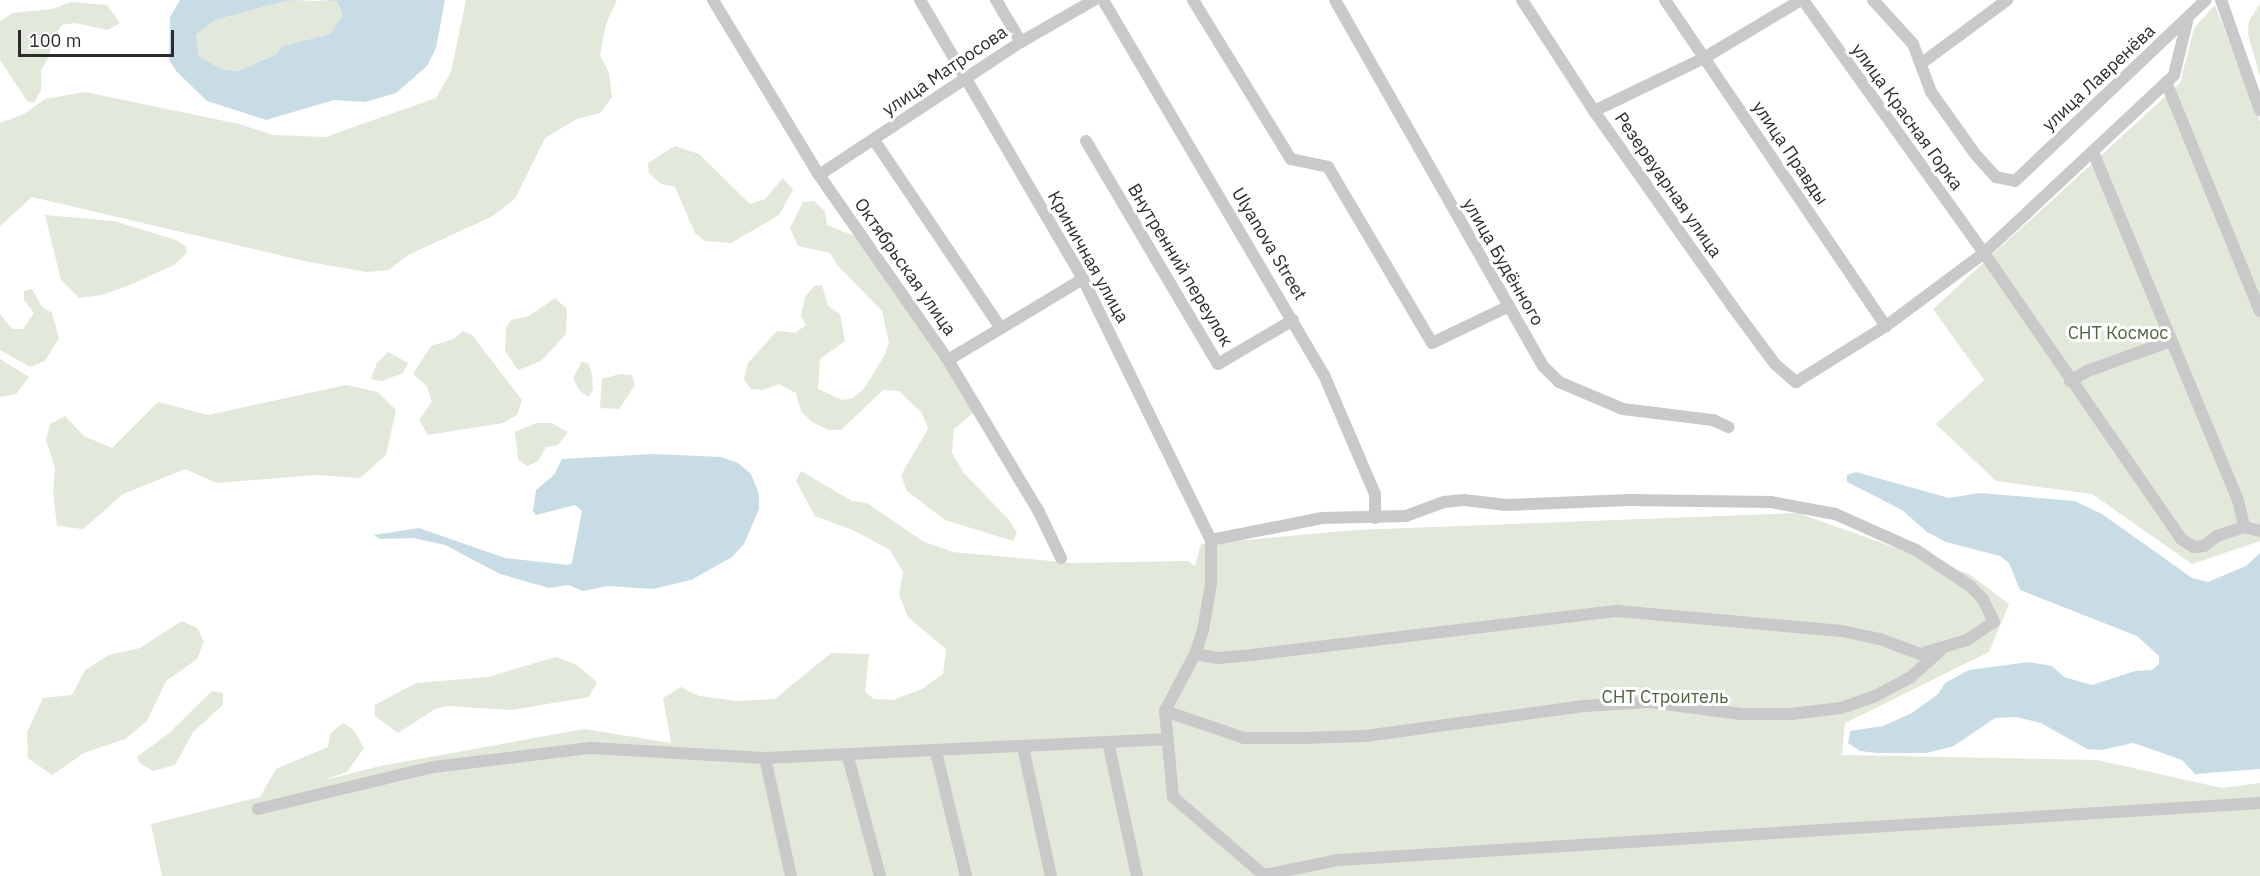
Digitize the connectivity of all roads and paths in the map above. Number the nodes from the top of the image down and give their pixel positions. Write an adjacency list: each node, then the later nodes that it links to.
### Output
1 (713, 0): 26 (street, Октябрьская улица)
2 (920, 0): 19 (street, Криничная улица)
3 (996, 0): 16 (street)
4 (1094, 0): 16 (street, улица Матросова)
5 (1103, 0): 32 (street, Ulyanova Street)
6 (1192, 0): 30 (street)
7 (1335, 0): 30 (street, улица Будённого)
8 (1522, 0): 22 (street, Резервуарная улица)
9 (1665, 0): 17 (street, улица Правды)
10 (1802, 0): 17 (street); 28 (street, улица Красная Горка)
11 (1873, 0): 18 (street, улица Красная Горка)
12 (2007, 0): 18 (street)
13 (2206, 0): 15 (street, улица Лавренёва)
14 (2221, 0): 21 (street)
15 (2187, 22): 20 (street); 27 (street, улица Лавренёва)
16 (1021, 42): 19 (street, улица Матросова)
17 (1704, 58): 22 (street); 33 (street, улица Правды)
18 (1922, 63): 27 (street, улица Красная Горка)
19 (967, 79): 23 (street, улица Матросова); 29 (street, Криничная улица)
20 (2166, 82): 25 (street); 31 (street)
21 (2260, 110)
22 (1594, 111): 33 (street, Резервуарная улица)
23 (874, 140): 26 (street, улица Матросова); 34 (street)
24 (1086, 141): 32 (street, Внутренний переулок)
25 (2093, 152): 28 (street); 35 (street)
26 (819, 176): 36 (street, Октябрьская улица)
27 (2015, 181)
28 (1984, 253): 33 (street); 37 (street, улица Красная Горка)
29 (1083, 279): 34 (street); 42 (street, Криничная улица)
30 (1507, 307): 38 (street, улица Будённого)
31 (2260, 311)
32 (1293, 320): 39 (street, Ulyanova Street)
33 (1886, 326)
34 (1000, 327): 36 (street)
35 (2171, 341): 37 (street); 40 (street)
36 (948, 360): 43 (street, Октябрьская улица)
37 (2070, 381): 40 (street, улица Красная Горка)
38 (1728, 427)
39 (1375, 518): 42 (street); 44 (street)
40 (2244, 527): 41 (street)
41 (2260, 531)
42 (1211, 540): 45 (street)
43 (1061, 558)
44 (1941, 650): 45 (street); 46 (street)
45 (1195, 654): 46 (street)
46 (1165, 711): 47 (street)
47 (1165, 739): 48 (street); 60 (street)
48 (1108, 742): 49 (street); 59 (street)
49 (1023, 747): 50 (street); 58 (street)
50 (936, 752): 51 (street); 57 (street)
51 (848, 757): 52 (street); 56 (street)
52 (765, 758): 54 (street); 55 (street)
53 (2260, 802): 60 (street)
54 (258, 809)
55 (791, 876)
56 (880, 876)
57 (966, 876)
58 (1051, 876)
59 (1137, 876)
60 (1265, 876)

